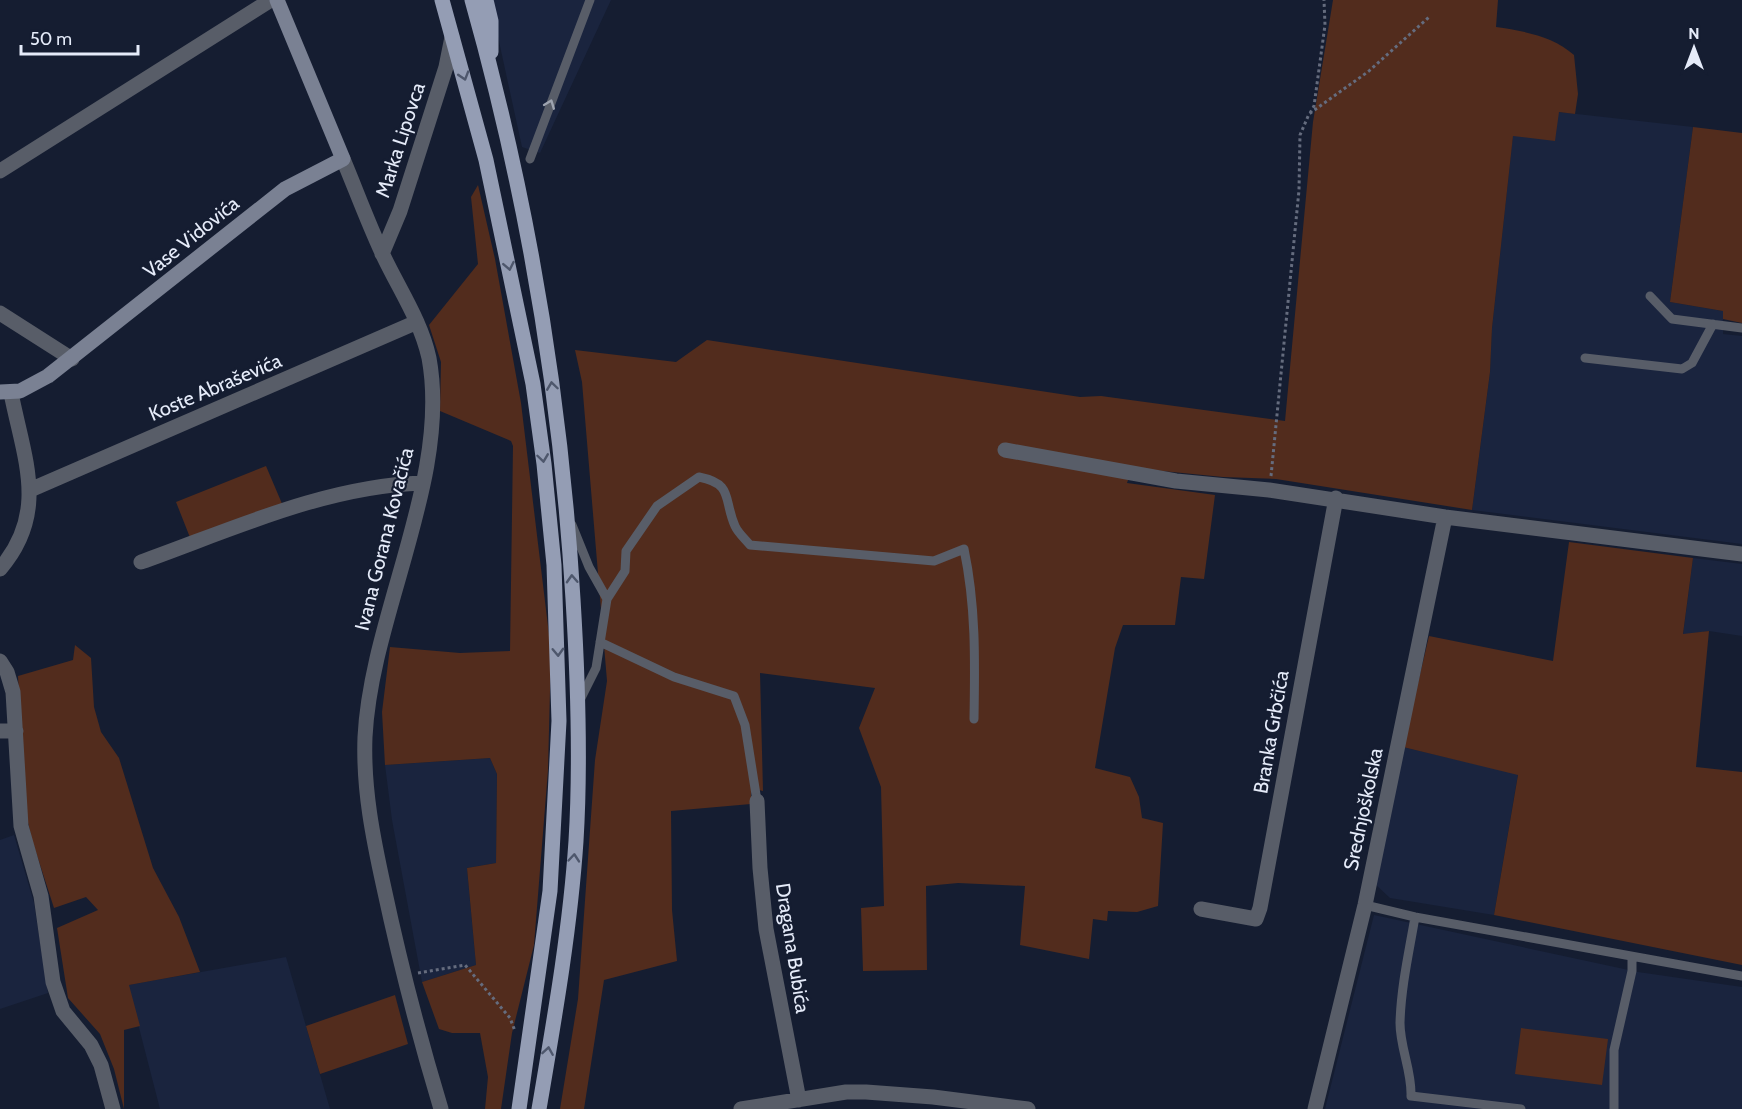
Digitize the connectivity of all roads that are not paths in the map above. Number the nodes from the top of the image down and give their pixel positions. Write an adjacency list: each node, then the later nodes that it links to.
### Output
1 (271, 0): 11 (street)
2 (277, 0): 9 (street, Ivana Gorana Kovačića)
3 (442, 0): 7 (main road)
4 (472, 0): 8 (main road)
5 (486, 0): 8 (main road)
6 (590, 0): 10 (lane, one-way to 6)
7 (452, 37): 12 (street, Marka Lipovca); 46 (main road, one-way to 46)
8 (490, 64): 25 (main road, one-way to 8)
9 (343, 159): 12 (street, Ivana Gorana Kovačića); 19 (street, Vase Vidovića)
10 (530, 159)
11 (0, 171)
12 (382, 254): 15 (street, Ivana Gorana Kovačića)
13 (1650, 296): 16 (lane)
14 (0, 313): 19 (street)
15 (417, 322): 22 (street, Ivana Gorana Kovačića); 23 (street, Koste Abraševića)
16 (1713, 324): 17 (lane); 18 (lane)
17 (1742, 328)
18 (1585, 358)
19 (72, 359): 20 (street, Vase Vidovića)
20 (6, 392): 23 (street, Vase Vidovića)
21 (1005, 450): 24 (street)
22 (422, 483): 28 (street); 45 (street, Ivana Gorana Kovačića)
23 (30, 490): 29 (street, Vase Vidovića)
24 (1335, 498): 26 (street); 39 (street, Branka Grbčića)
25 (568, 516): 30 (lane); 33 (main road, one-way to 25)
26 (1445, 517): 27 (street); 38 (street, Srednjoškolska)
27 (1742, 554)
28 (141, 562)
29 (0, 570)
30 (607, 599): 31 (lane); 34 (lane)
31 (600, 642): 33 (lane); 37 (lane)
32 (0, 661): 36 (street)
33 (579, 701): 47 (main road, one-way to 33)
34 (974, 719)
35 (0, 731): 36 (street)
36 (16, 731): 44 (street)
37 (758, 801): 43 (street, Dragana Bubića)
38 (1365, 905): 40 (lane); 50 (street, Srednjoškolska)
39 (1201, 909)
40 (1415, 917): 41 (lane); 51 (lane)
41 (1632, 958): 42 (lane); 52 (lane)
42 (1742, 976)
43 (799, 1100): 48 (street); 49 (street)
44 (113, 1109)
45 (441, 1109)
46 (519, 1109)
47 (539, 1109)
48 (741, 1109)
49 (1028, 1109)
50 (1315, 1109)
51 (1521, 1109)
52 (1614, 1109)

